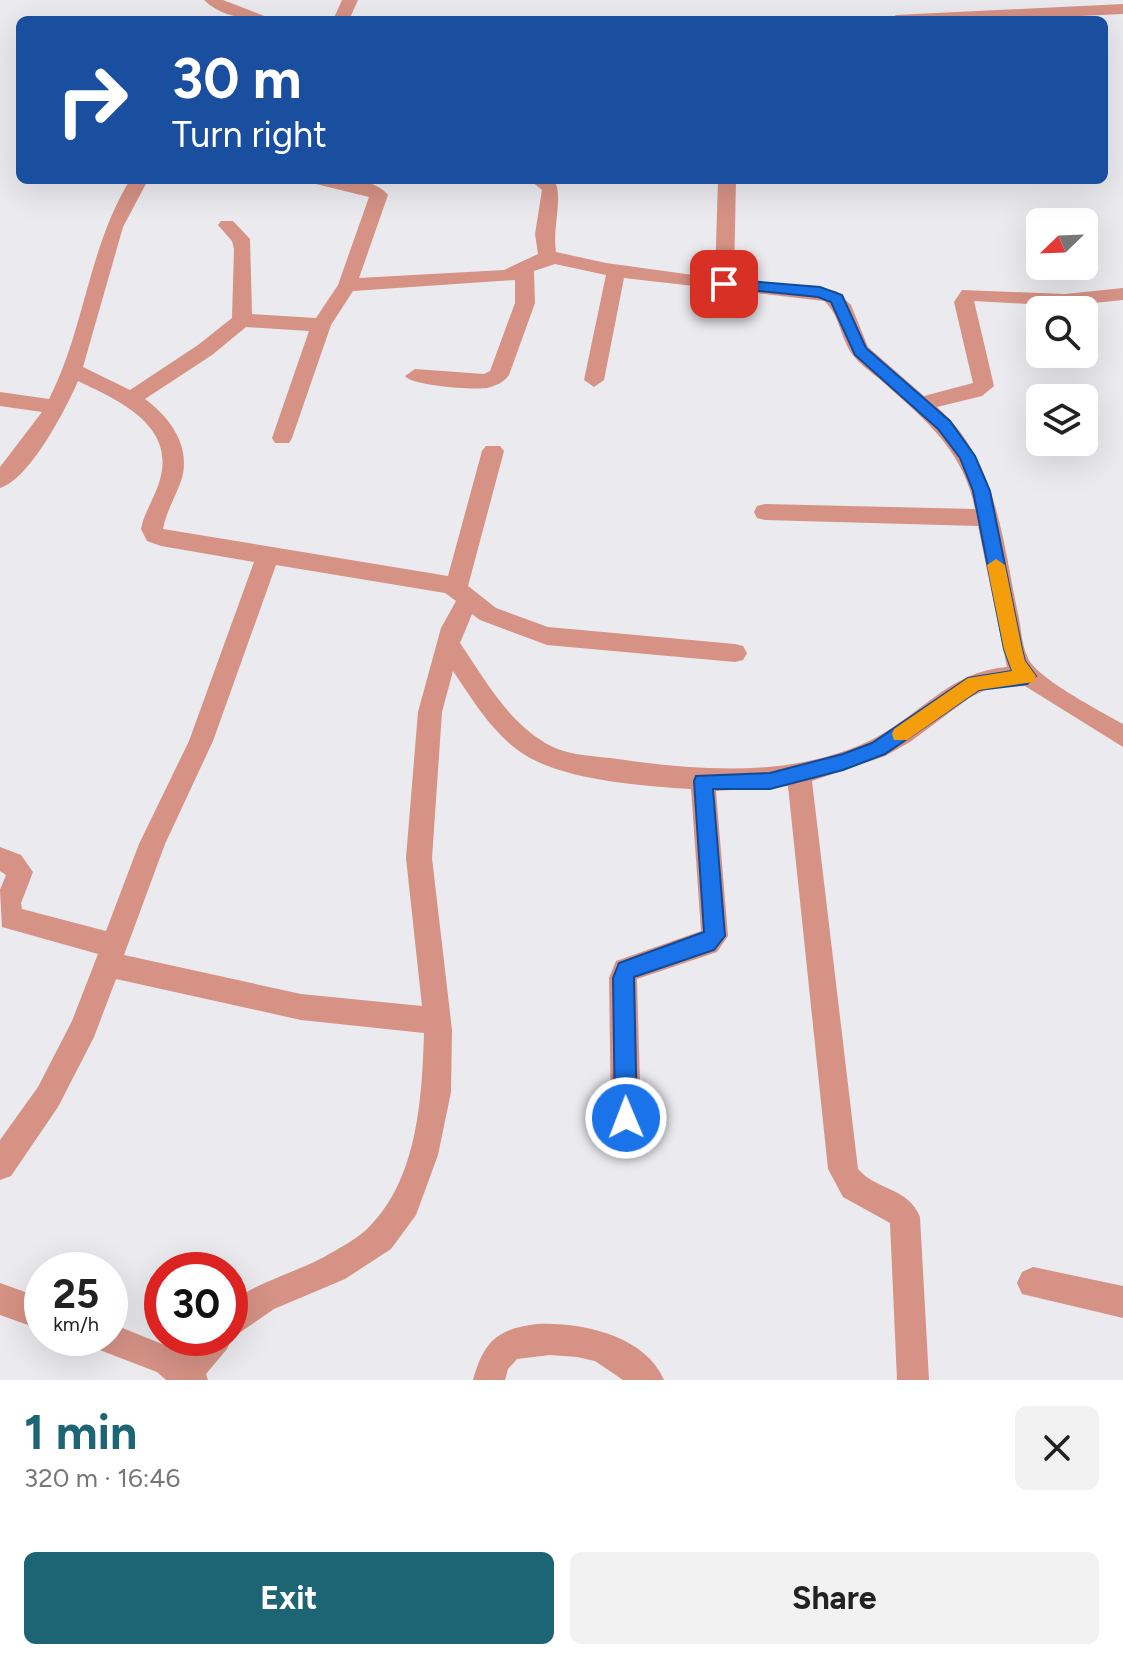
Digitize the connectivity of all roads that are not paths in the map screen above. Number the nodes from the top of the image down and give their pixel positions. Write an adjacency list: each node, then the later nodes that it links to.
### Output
1 (212, 0): 3 (street)
2 (1123, 9): 4 (street)
3 (254, 16)
4 (995, 16)
5 (136, 184): 18 (street)
6 (342, 184): 14 (street)
7 (548, 184): 10 (street)
8 (727, 184): 13 (street)
9 (227, 225): 16 (street)
10 (548, 258): 11 (street); 12 (street)
11 (525, 269): 14 (street); 19 (street)
12 (616, 271): 13 (street); 20 (street)
13 (724, 284): 23 (street)
14 (347, 285): 17 (street)
15 (1123, 294): 23 (street)
16 (242, 320): 17 (street); 22 (street)
17 (321, 325): 25 (street)
18 (71, 370): 22 (street); 24 (street)
19 (415, 376)
20 (594, 380)
21 (0, 399): 24 (street)
22 (131, 399): 30 (street)
23 (921, 404): 29 (street)
24 (54, 407): 27 (street)
25 (282, 438)
26 (493, 451): 31 (street)
27 (0, 480)
28 (765, 512): 29 (street)
29 (987, 518): 34 (street)
30 (268, 555): 31 (street); 39 (street)
31 (462, 594): 32 (street); 33 (street)
32 (448, 644): 37 (street); 40 (street)
33 (735, 653)
34 (1027, 676): 35 (street); 36 (street)
35 (1123, 737)
36 (799, 776): 37 (street); 53 (street)
37 (703, 781): 41 (street)
38 (0, 859): 39 (street)
39 (110, 955): 40 (street); 42 (street)
40 (437, 1021): 47 (street)
41 (626, 1118)
42 (0, 1165)
43 (1033, 1283): 45 (street)
44 (0, 1299): 46 (street)
45 (1123, 1302)
46 (24, 1308)
47 (248, 1309)
48 (128, 1345): 50 (street)
49 (203, 1356): 50 (street)
50 (188, 1376)
51 (489, 1380): 52 (street)
52 (648, 1380)
53 (913, 1380)

